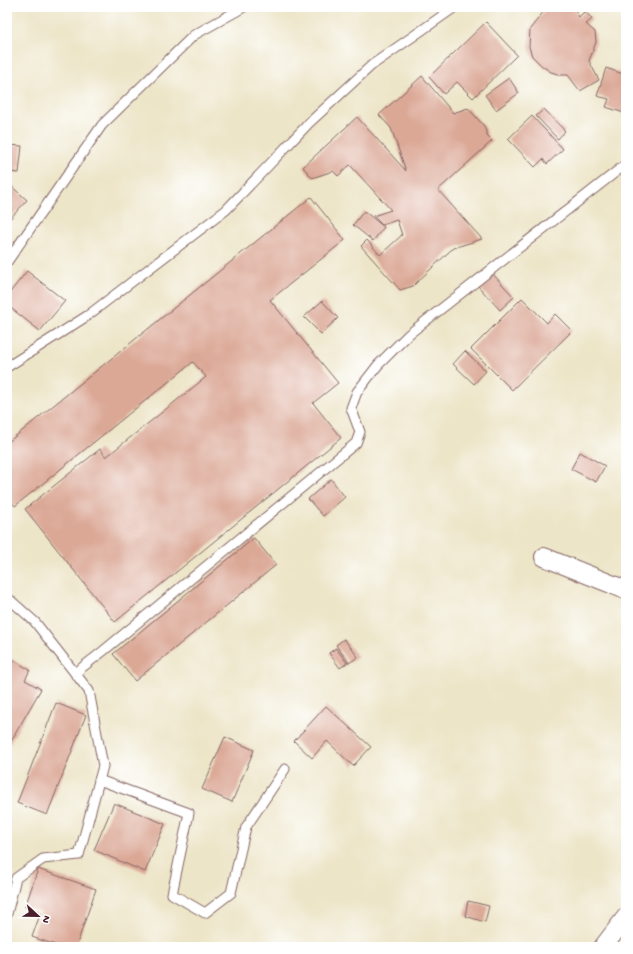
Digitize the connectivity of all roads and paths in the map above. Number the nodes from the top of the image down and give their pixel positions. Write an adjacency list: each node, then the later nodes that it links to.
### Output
1 (244, 7): 4 (lane)
2 (455, 7): 5 (lane)
3 (626, 164): 9 (lane)
4 (7, 262)
5 (7, 367)
6 (544, 557): 7 (street)
7 (626, 590)
8 (8, 600): 9 (lane)
9 (75, 673): 11 (lane)
10 (285, 769): 11 (lane)
11 (99, 780): 12 (lane)
12 (7, 914)
13 (626, 917): 14 (street)
14 (603, 947)

